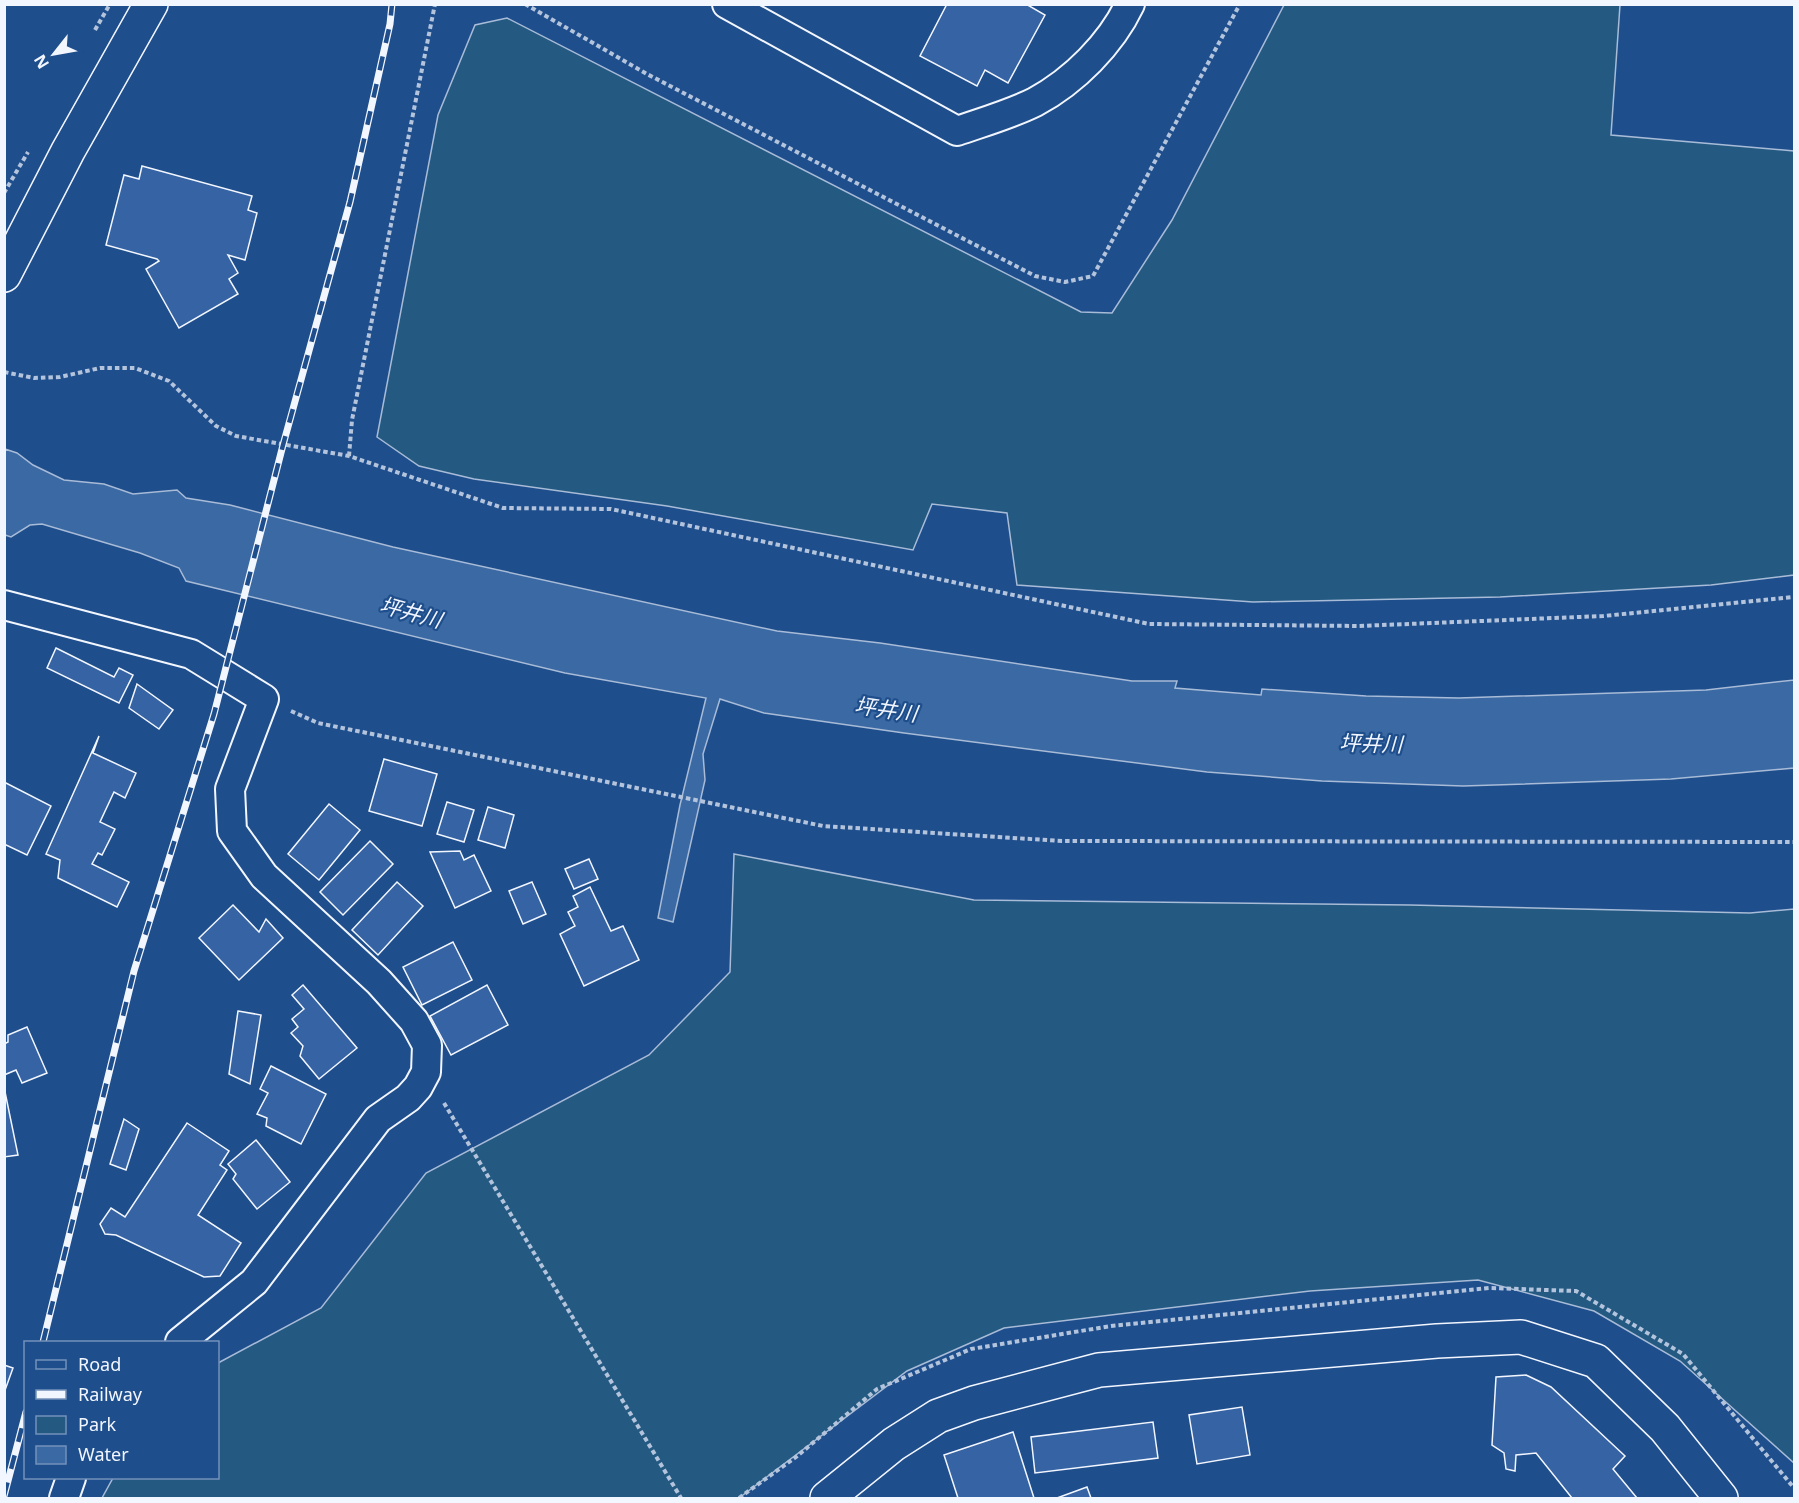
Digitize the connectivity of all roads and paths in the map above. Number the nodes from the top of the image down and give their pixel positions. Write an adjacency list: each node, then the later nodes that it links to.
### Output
1 (151, 4): 5 (street)
2 (435, 4): 7 (path)
3 (727, 4): 4 (street)
4 (1130, 4)
5 (4, 275)
6 (4, 372): 7 (path)
7 (349, 456): 8 (path)
8 (1794, 597)
9 (4, 605): 10 (street)
10 (264, 699): 11 (path); 12 (street)
11 (1794, 842)
12 (426, 1072): 13 (street); 16 (path)
13 (181, 1341)
14 (70, 1479): 15 (street)
15 (64, 1498)
16 (681, 1498)
17 (827, 1498): 18 (street)
18 (1721, 1498)

